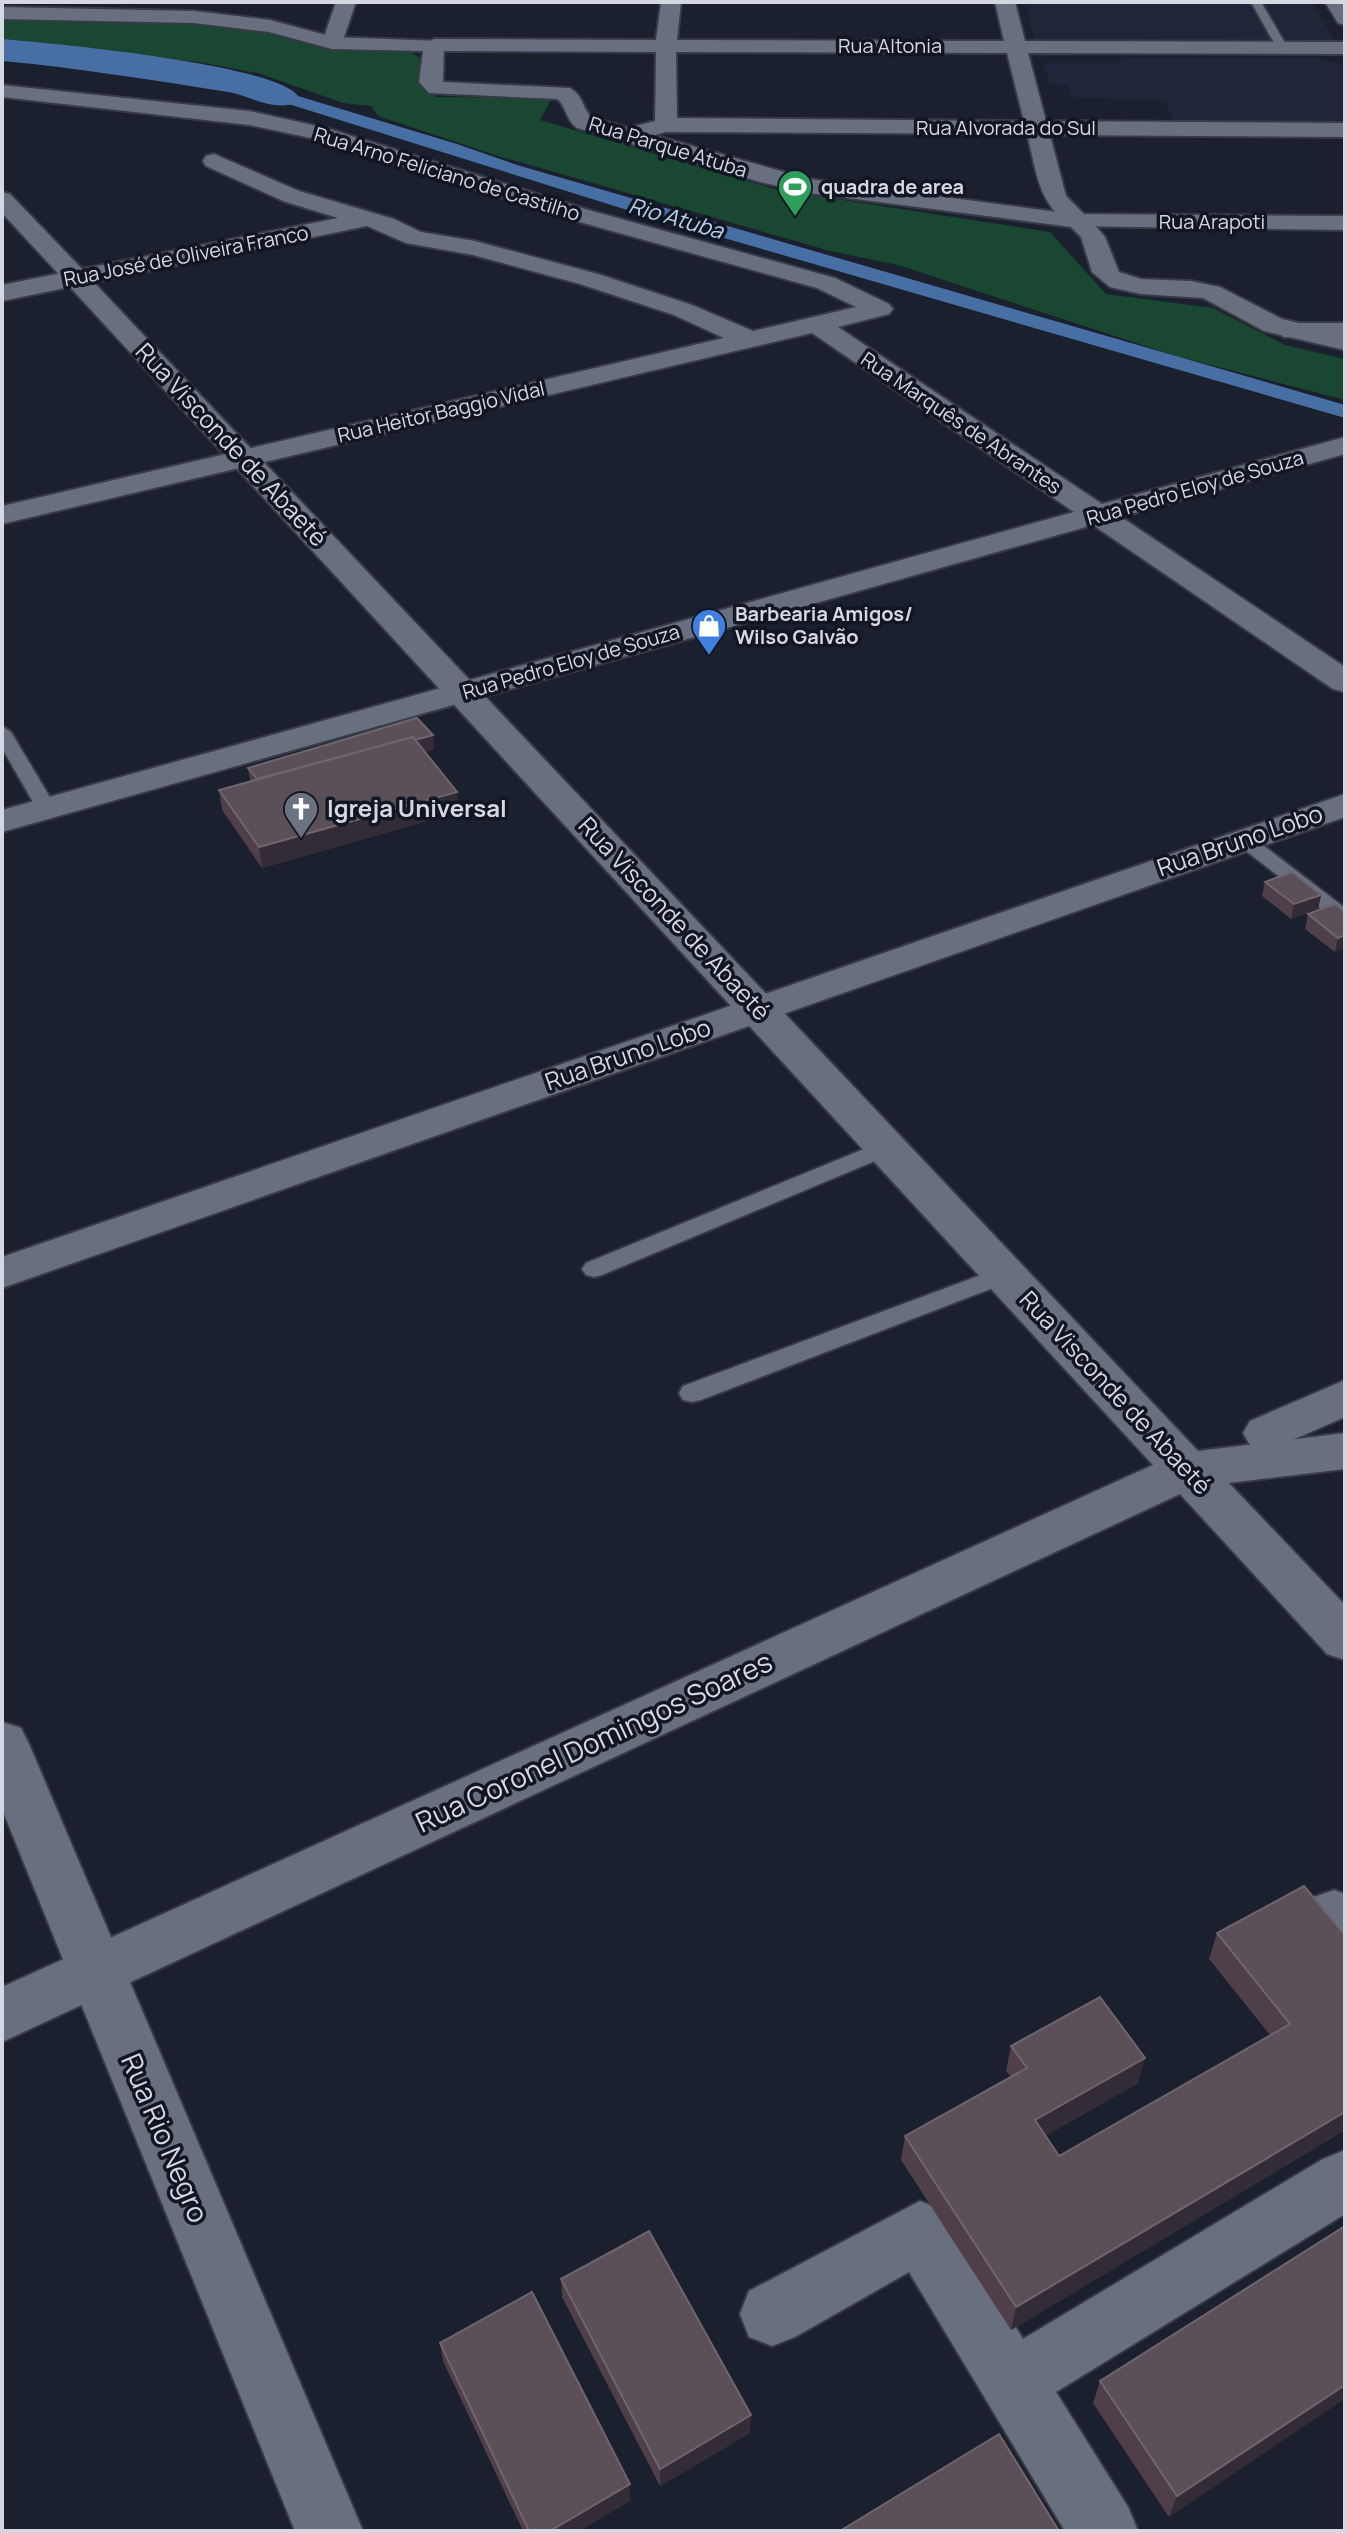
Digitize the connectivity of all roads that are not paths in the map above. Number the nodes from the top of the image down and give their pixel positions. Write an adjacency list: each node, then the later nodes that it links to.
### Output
1 (346, 2): 8 (street)
2 (671, 2): 10 (street)
3 (1005, 2): 11 (street)
4 (1256, 2): 12 (lane)
5 (1335, 2): 7 (street)
6 (8, 10): 8 (street)
7 (1345, 19)
8 (332, 43): 9 (street)
9 (434, 45): 10 (street, Rua Altonia); 18 (street, Rua Parque Atuba)
10 (666, 45): 11 (street, Rua Altonia); 15 (street)
11 (1016, 46): 12 (street, Rua Altonia); 16 (street)
12 (1282, 48): 13 (street, Rua Altonia)
13 (1345, 48)
14 (2, 91): 26 (street, Rua Arno Feliciano de Castilho)
15 (666, 125): 16 (street, Rua Alvorada do Sul); 18 (street, Rua Alvorada do Sul)
16 (1037, 128): 17 (street, Rua Alvorada do Sul); 22 (street)
17 (1345, 130)
18 (624, 136): 22 (street, Rua Parque Atuba)
19 (214, 161): 21 (street)
20 (2, 199): 24 (street, Rua Visconde de Abaeté)
21 (370, 219): 24 (street, Rua José de Oliveira Franco); 30 (street)
22 (1078, 221): 23 (street, Rua Arapoti); 28 (street)
23 (1345, 223)
24 (76, 278): 25 (street, Rua José de Oliveira Franco); 33 (street, Rua Visconde de Abaeté)
25 (2, 293)
26 (880, 309): 27 (street, Rua Heitor Baggio Vidal)
27 (816, 324): 30 (street, Rua Heitor Baggio Vidal); 35 (street, Rua Marquês de Abrantes)
28 (1292, 331): 29 (street); 31 (street)
29 (1345, 331)
30 (751, 340): 33 (street, Rua Heitor Baggio Vidal)
31 (1345, 342)
32 (1335, 449): 35 (street, Rua Pedro Eloy de Souza)
33 (244, 459): 34 (street, Rua Heitor Baggio Vidal); 37 (street, Rua Visconde de Abaeté)
34 (2, 515)
35 (1098, 515): 36 (street, Rua Marquês de Abrantes); 37 (street, Rua Pedro Eloy de Souza)
36 (1345, 682)
37 (462, 693): 40 (street, Rua Pedro Eloy de Souza); 44 (street, Rua Visconde de Abaeté)
38 (2, 732): 40 (lane)
39 (1345, 805): 42 (street, Rua Bruno Lobo)
40 (47, 809): 41 (street, Rua Pedro Eloy de Souza)
41 (2, 821)
42 (1244, 840): 43 (lane); 44 (street, Rua Bruno Lobo)
43 (1345, 918)
44 (758, 1010): 45 (street, Rua Visconde de Abaeté); 47 (street, Rua Bruno Lobo)
45 (886, 1148): 46 (lane); 48 (street, Rua Visconde de Abaeté)
46 (594, 1269)
47 (2, 1273)
48 (1005, 1274): 49 (lane); 53 (street, Rua Visconde de Abaeté)
49 (692, 1393)
50 (1345, 1397): 51 (street)
51 (1267, 1433)
52 (1345, 1451): 53 (street, Rua Coronel Domingos Soares)
53 (1187, 1470): 54 (street, Rua Visconde de Abaeté); 56 (street, Rua Coronel Domingos Soares)
54 (1345, 1639)
55 (2, 1744): 56 (street, Rua Rio Negro)
56 (96, 1971): 57 (street, Rua Coronel Domingos Soares); 61 (street, Rua Rio Negro)
57 (2, 2015)
58 (1345, 2180): 60 (street)
59 (772, 2314): 60 (street)
60 (1012, 2382): 62 (street)
61 (329, 2531)
62 (1104, 2531)

